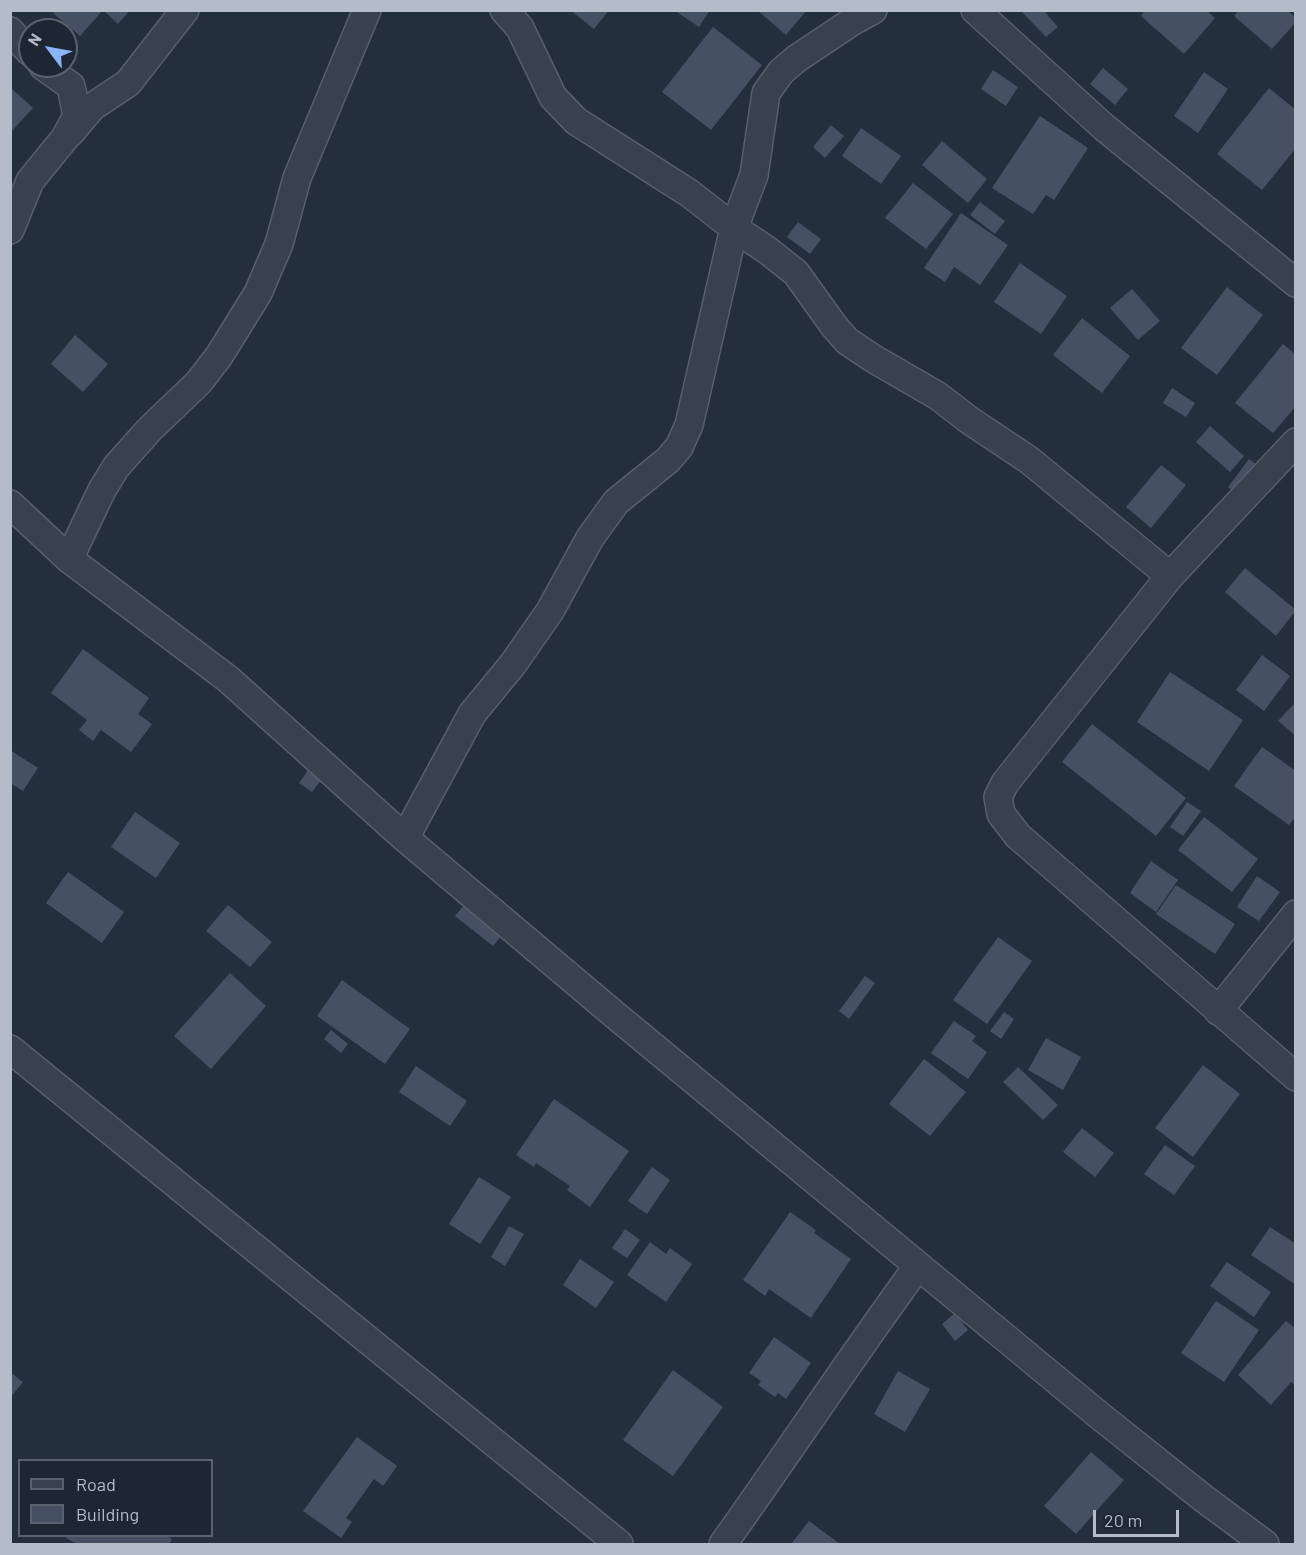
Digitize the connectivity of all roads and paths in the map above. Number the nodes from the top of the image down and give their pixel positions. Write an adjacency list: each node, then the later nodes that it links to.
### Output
1 (185, 10): 7 (street)
2 (367, 10): 13 (street)
3 (504, 10): 8 (street)
4 (873, 10): 8 (street)
5 (978, 12): 10 (street)
6 (59, 78): 7 (street)
7 (65, 138): 9 (street)
8 (734, 228): 14 (street); 15 (street)
9 (10, 230)
10 (1296, 283)
11 (1296, 442): 14 (street)
12 (10, 504): 13 (street)
13 (69, 559): 15 (street)
14 (1170, 576): 17 (street)
15 (405, 838): 20 (street)
16 (1296, 914): 17 (street)
17 (1218, 1011): 19 (street)
18 (10, 1049): 21 (street)
19 (1296, 1077)
20 (918, 1266): 22 (street); 23 (street)
21 (620, 1545)
22 (723, 1545)
23 (1266, 1545)

